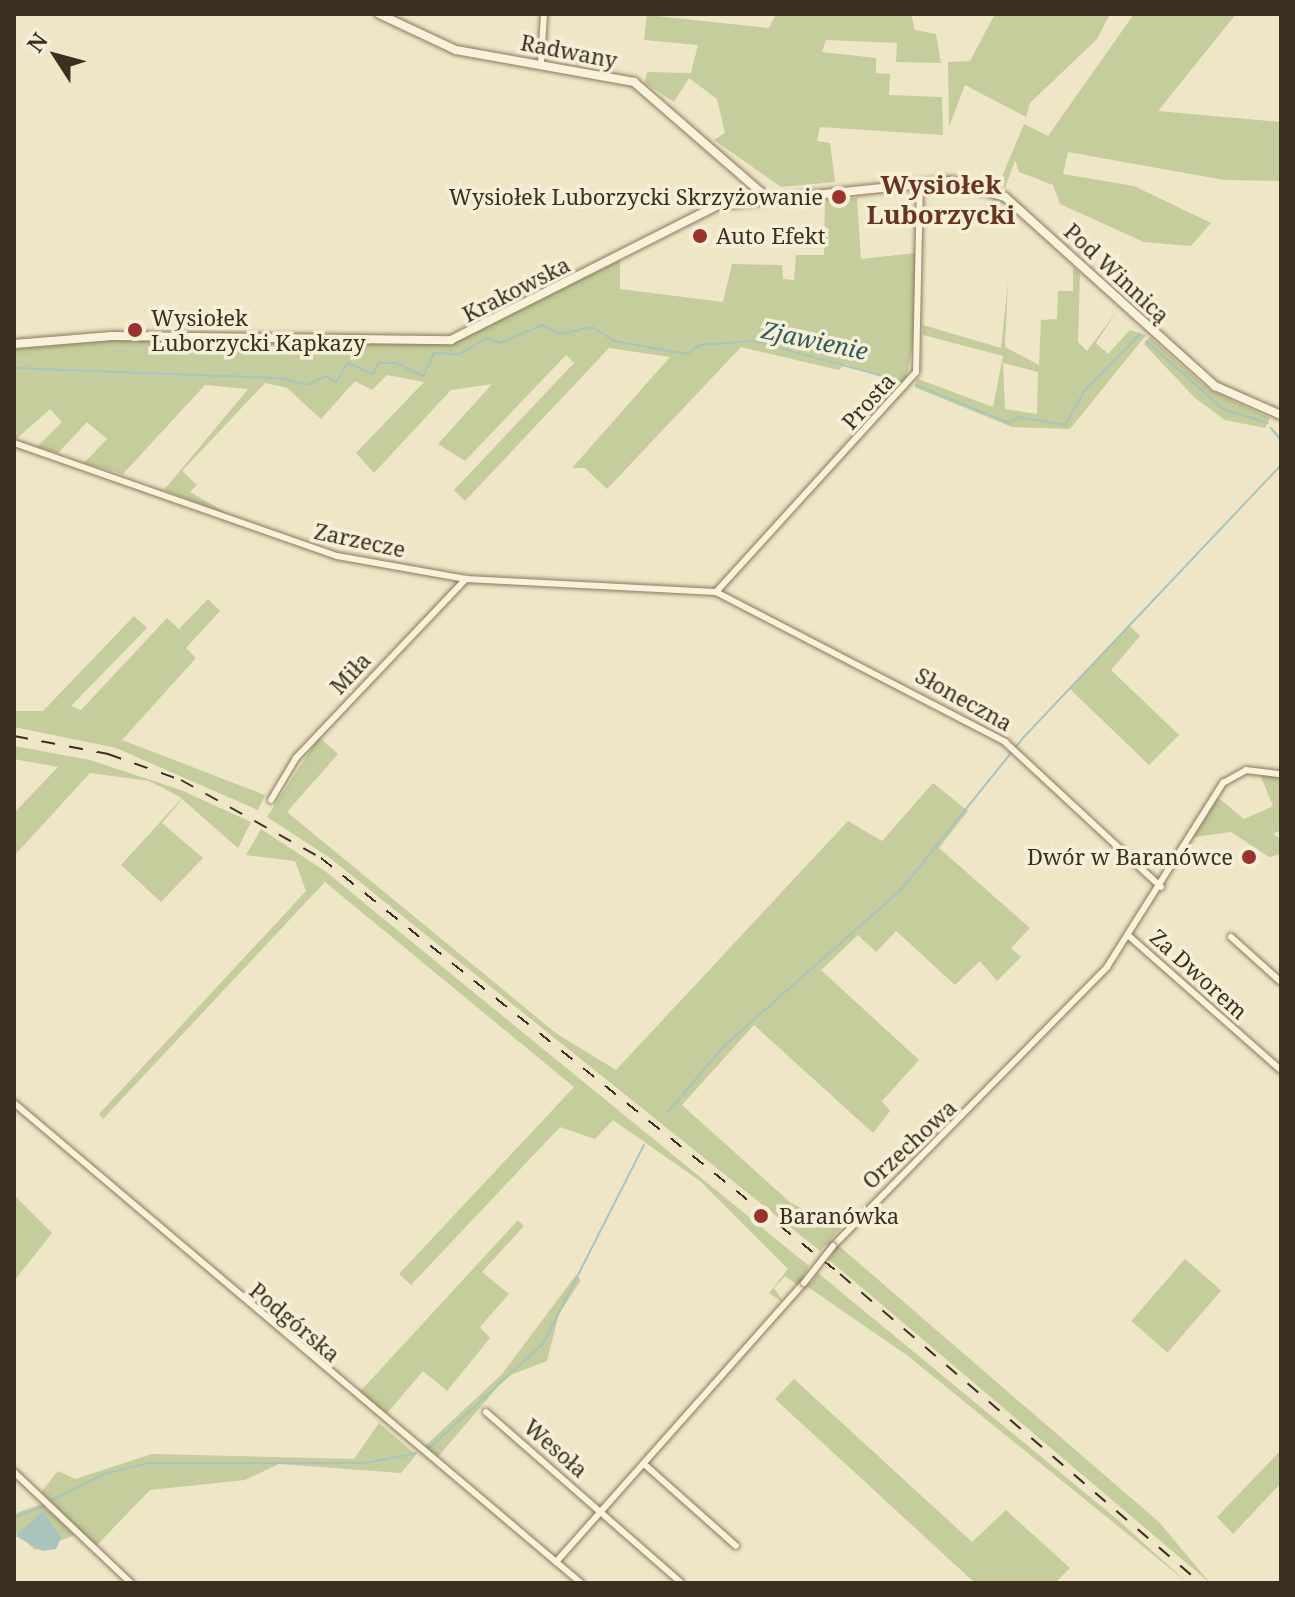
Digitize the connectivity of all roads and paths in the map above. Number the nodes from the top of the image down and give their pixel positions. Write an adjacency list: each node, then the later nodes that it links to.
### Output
1 (379, 14): 3 (street, Radwany)
2 (544, 14): 3 (street)
3 (541, 63): 5 (street, Radwany)
4 (920, 183): 5 (street, Krakowska); 7 (street, Pod Winnicą); 10 (street, Prosta)
5 (765, 196): 6 (street, Krakowska)
6 (14, 344)
7 (1281, 415)
8 (14, 443): 9 (street, Zarzecze)
9 (466, 579): 10 (street, Zarzecze); 12 (street, Miła)
10 (716, 592): 13 (street, Słoneczna)
11 (1281, 774): 13 (street, Orzechowa)
12 (271, 800)
13 (1161, 887): 14 (street, Orzechowa)
14 (1130, 937): 17 (street, Za Dworem); 20 (street, Orzechowa, bridge)
15 (1231, 937): 16 (street)
16 (1281, 982)
17 (1281, 1070)
18 (14, 1103): 24 (street, Podgórska)
19 (486, 1412): 22 (street, Wesoła)
20 (644, 1464): 22 (street, Orzechowa); 23 (street)
21 (14, 1472): 25 (street)
22 (602, 1511): 24 (street, Orzechowa); 27 (street, Wesoła)
23 (736, 1546)
24 (556, 1562): 26 (street, Podgórska)
25 (131, 1583)
26 (581, 1583)
27 (681, 1583)

